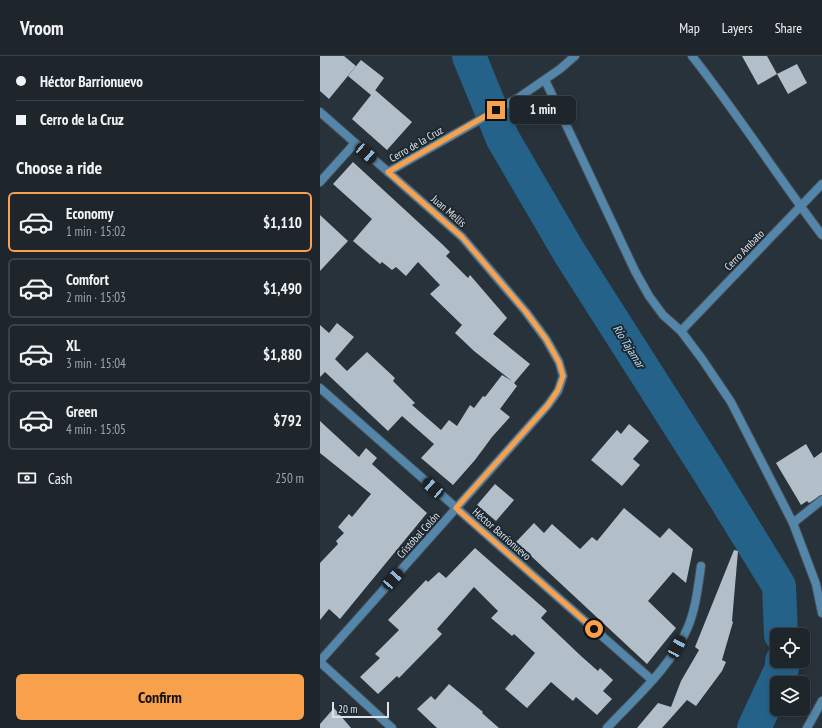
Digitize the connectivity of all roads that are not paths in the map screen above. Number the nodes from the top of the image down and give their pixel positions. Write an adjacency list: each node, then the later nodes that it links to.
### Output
1 (575, 56): 3 (street, Cerro de la Cruz)
2 (692, 56): 9 (street)
3 (545, 80): 6 (street, Cerro de la Cruz); 11 (street)
4 (320, 112): 5 (street, Juan Mellis)
5 (355, 143): 6 (street, Juan Mellis); 7 (street)
6 (388, 172): 12 (street, Juan Mellis)
7 (320, 182)
8 (822, 184): 9 (street, Cerro Ambato)
9 (801, 207): 10 (street); 11 (street, Cerro Ambato)
10 (822, 235)
11 (681, 331): 16 (street)
12 (559, 362): 15 (street, Cristóbal Colón)
13 (320, 388): 15 (street, Héctor Barrionuevo)
14 (822, 500): 16 (street)
15 (456, 508): 19 (street, Cristóbal Colón); 20 (street, Héctor Barrionuevo)
16 (793, 523): 18 (street)
17 (701, 566): 20 (street)
18 (822, 613)
19 (320, 662): 22 (street)
20 (652, 680): 23 (street)
21 (822, 701): 24 (street)
22 (392, 728)
23 (608, 728)
24 (807, 728)

